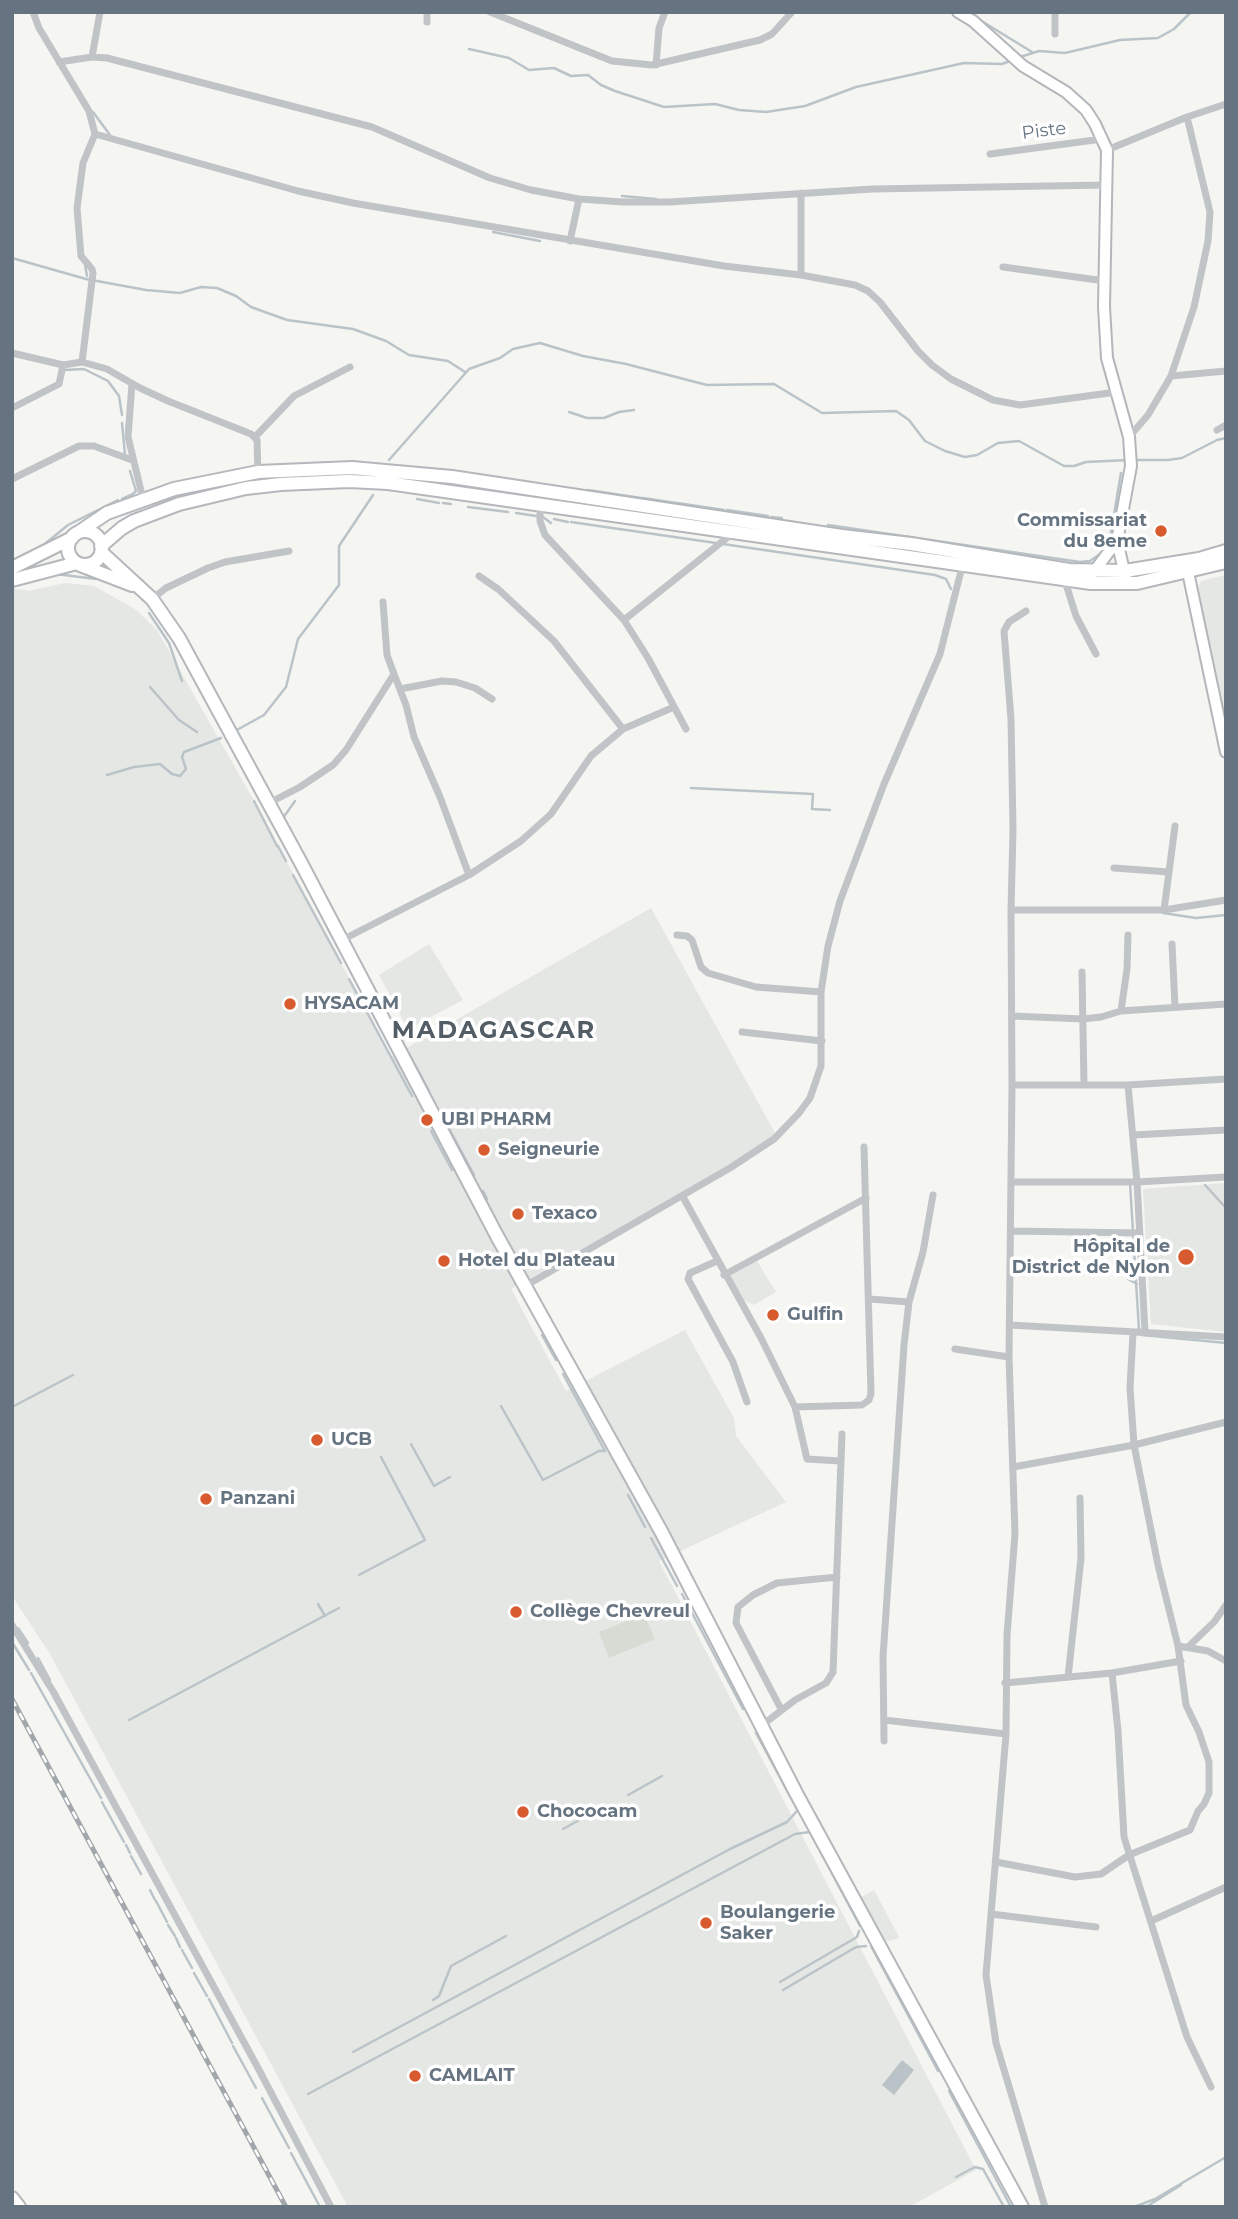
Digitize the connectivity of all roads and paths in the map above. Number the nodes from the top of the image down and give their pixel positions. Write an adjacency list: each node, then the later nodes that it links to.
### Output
1 (33, 12): 12 (street)
2 (100, 12): 11 (street)
3 (426, 12): 9 (street)
4 (490, 12): 13 (street)
5 (665, 12): 13 (street)
6 (792, 12): 13 (street)
7 (958, 12): 17 (main road)
8 (1055, 12): 10 (street)
9 (428, 22)
10 (1055, 34)
11 (92, 57): 12 (street); 21 (street)
12 (59, 62): 16 (street)
13 (656, 65)
14 (1226, 104): 15 (street, Piste)
15 (1187, 117): 17 (street, Piste); 31 (street)
16 (95, 134): 22 (street); 27 (street)
17 (1105, 145): 18 (street, Piste); 19 (main road)
18 (990, 154)
19 (1106, 185): 20 (street); 25 (main road)
20 (801, 193): 21 (street); 24 (street)
21 (579, 199): 22 (street)
22 (570, 241): 24 (street)
23 (1003, 267): 25 (street)
24 (801, 275): 33 (street)
25 (1105, 281): 33 (main road)
26 (12, 353): 28 (street)
27 (82, 362): 28 (street); 32 (street)
28 (62, 365): 34 (street)
29 (350, 367): 37 (street)
30 (1226, 371): 31 (street)
31 (1171, 376): 38 (street)
32 (132, 384): 37 (street); 39 (street)
33 (1117, 392): 38 (main road)
34 (12, 408)
35 (1226, 425): 36 (street)
36 (1217, 429)
37 (255, 437): 40 (street)
38 (1129, 438): 48 (main road)
39 (132, 460): 41 (street); 43 (street)
40 (258, 472): 42 (main road); 52 (main road)
41 (12, 479)
42 (174, 489): 43 (main road); 44 (main road)
43 (143, 499): 47 (main road)
44 (179, 504): 45 (main road); 49 (main road)
45 (540, 504): 46 (main road); 66 (street)
46 (734, 532): 52 (main road); 66 (street)
47 (74, 536): 49 (main road); 54 (main road); 55 (main road)
48 (1116, 541): 58 (main road); 59 (main road)
49 (101, 549): 54 (main road); 62 (main road)
50 (289, 551): 63 (street)
51 (1226, 551): 59 (main road)
52 (963, 559): 58 (main road); 61 (main road); 88 (street)
53 (1226, 562): 56 (main road)
54 (78, 564): 60 (main road); 62 (main road)
55 (12, 568)
56 (1188, 572): 59 (main road); 74 (main road)
57 (479, 576): 72 (street)
58 (1091, 577): 59 (main road); 61 (main road)
59 (1126, 577)
60 (12, 580)
61 (1065, 581): 67 (street)
62 (141, 588): 63 (main road)
63 (152, 599): 75 (main road)
64 (383, 602): 68 (street)
65 (1026, 611): 81 (street)
66 (624, 620): 71 (street)
67 (1096, 654)
68 (394, 674): 69 (street); 75 (street)
69 (400, 689): 70 (street); 79 (street)
70 (492, 699)
71 (674, 707): 72 (street); 73 (street)
72 (623, 729): 79 (street)
73 (686, 729)
74 (1226, 752)
75 (269, 803): 85 (main road)
76 (1175, 826): 78 (street)
77 (1114, 868): 78 (street)
78 (1169, 872): 82 (street)
79 (469, 875): 85 (street)
80 (1226, 900): 82 (street)
81 (1011, 910): 82 (street); 92 (street)
82 (1164, 910)
83 (677, 934): 88 (street)
84 (1128, 935): 91 (street)
85 (342, 940): 113 (main road)
86 (1172, 944): 90 (street)
87 (1082, 972): 93 (street)
88 (821, 992): 95 (street)
89 (1226, 1004): 90 (street)
90 (1175, 1007): 91 (street)
91 (1121, 1011): 93 (street)
92 (1012, 1016): 93 (street); 97 (street)
93 (1083, 1019): 98 (street)
94 (742, 1032): 95 (street)
95 (822, 1041): 107 (street)
96 (1226, 1079): 99 (street)
97 (1012, 1085): 98 (street); 104 (street)
98 (1084, 1085): 99 (street)
99 (1128, 1085): 101 (street)
100 (1226, 1130): 101 (street)
101 (1133, 1135): 105 (street)
102 (864, 1147): 108 (street)
103 (1226, 1177): 105 (street)
104 (1011, 1182): 105 (street); 109 (street)
105 (1137, 1182): 110 (street)
106 (933, 1195): 115 (street)
107 (683, 1197): 111 (street); 113 (street)
108 (866, 1198): 112 (street); 114 (street)
109 (1010, 1231): 110 (street); 116 (street)
110 (1139, 1233): 118 (street)
111 (717, 1261): 112 (street); 122 (street)
112 (724, 1275): 123 (street)
113 (525, 1286): 142 (main road)
114 (869, 1299): 115 (street); 123 (street)
115 (909, 1302): 141 (street)
116 (1010, 1325): 117 (street); 121 (street)
117 (1133, 1332): 118 (street); 126 (street)
118 (1145, 1332): 119 (street)
119 (1226, 1337)
120 (955, 1349): 121 (street)
121 (1009, 1357): 128 (street)
122 (747, 1402)
123 (795, 1407): 127 (street)
124 (1226, 1422): 126 (street)
125 (842, 1434): 127 (street)
126 (1134, 1445): 128 (street); 133 (street)
127 (840, 1461): 130 (street)
128 (1013, 1467): 139 (street)
129 (1080, 1498): 138 (street)
130 (837, 1577): 140 (street); 140 (street)
131 (1226, 1605): 134 (street)
132 (12, 1625): 154 (street)
133 (1178, 1646): 134 (street); 135 (street)
134 (1188, 1647): 136 (street)
135 (1181, 1661): 137 (street); 145 (street)
136 (1226, 1661)
137 (1112, 1673): 138 (street); 145 (street)
138 (1068, 1677): 139 (street)
139 (1005, 1683): 143 (street)
140 (781, 1709): 142 (street)
141 (884, 1720): 143 (street); 144 (street)
142 (763, 1725): 155 (main road)
143 (1006, 1734): 146 (street)
144 (884, 1741)
145 (1129, 1855): 146 (street); 149 (street)
146 (996, 1862): 148 (street)
147 (1226, 1886): 149 (street)
148 (991, 1914): 150 (street); 156 (street)
149 (1151, 1921): 151 (street)
150 (1096, 1927)
151 (1211, 2087)
152 (12, 2198): 153 (main road)
153 (19, 2207)
154 (331, 2207)
155 (1022, 2207)
156 (1045, 2207)

